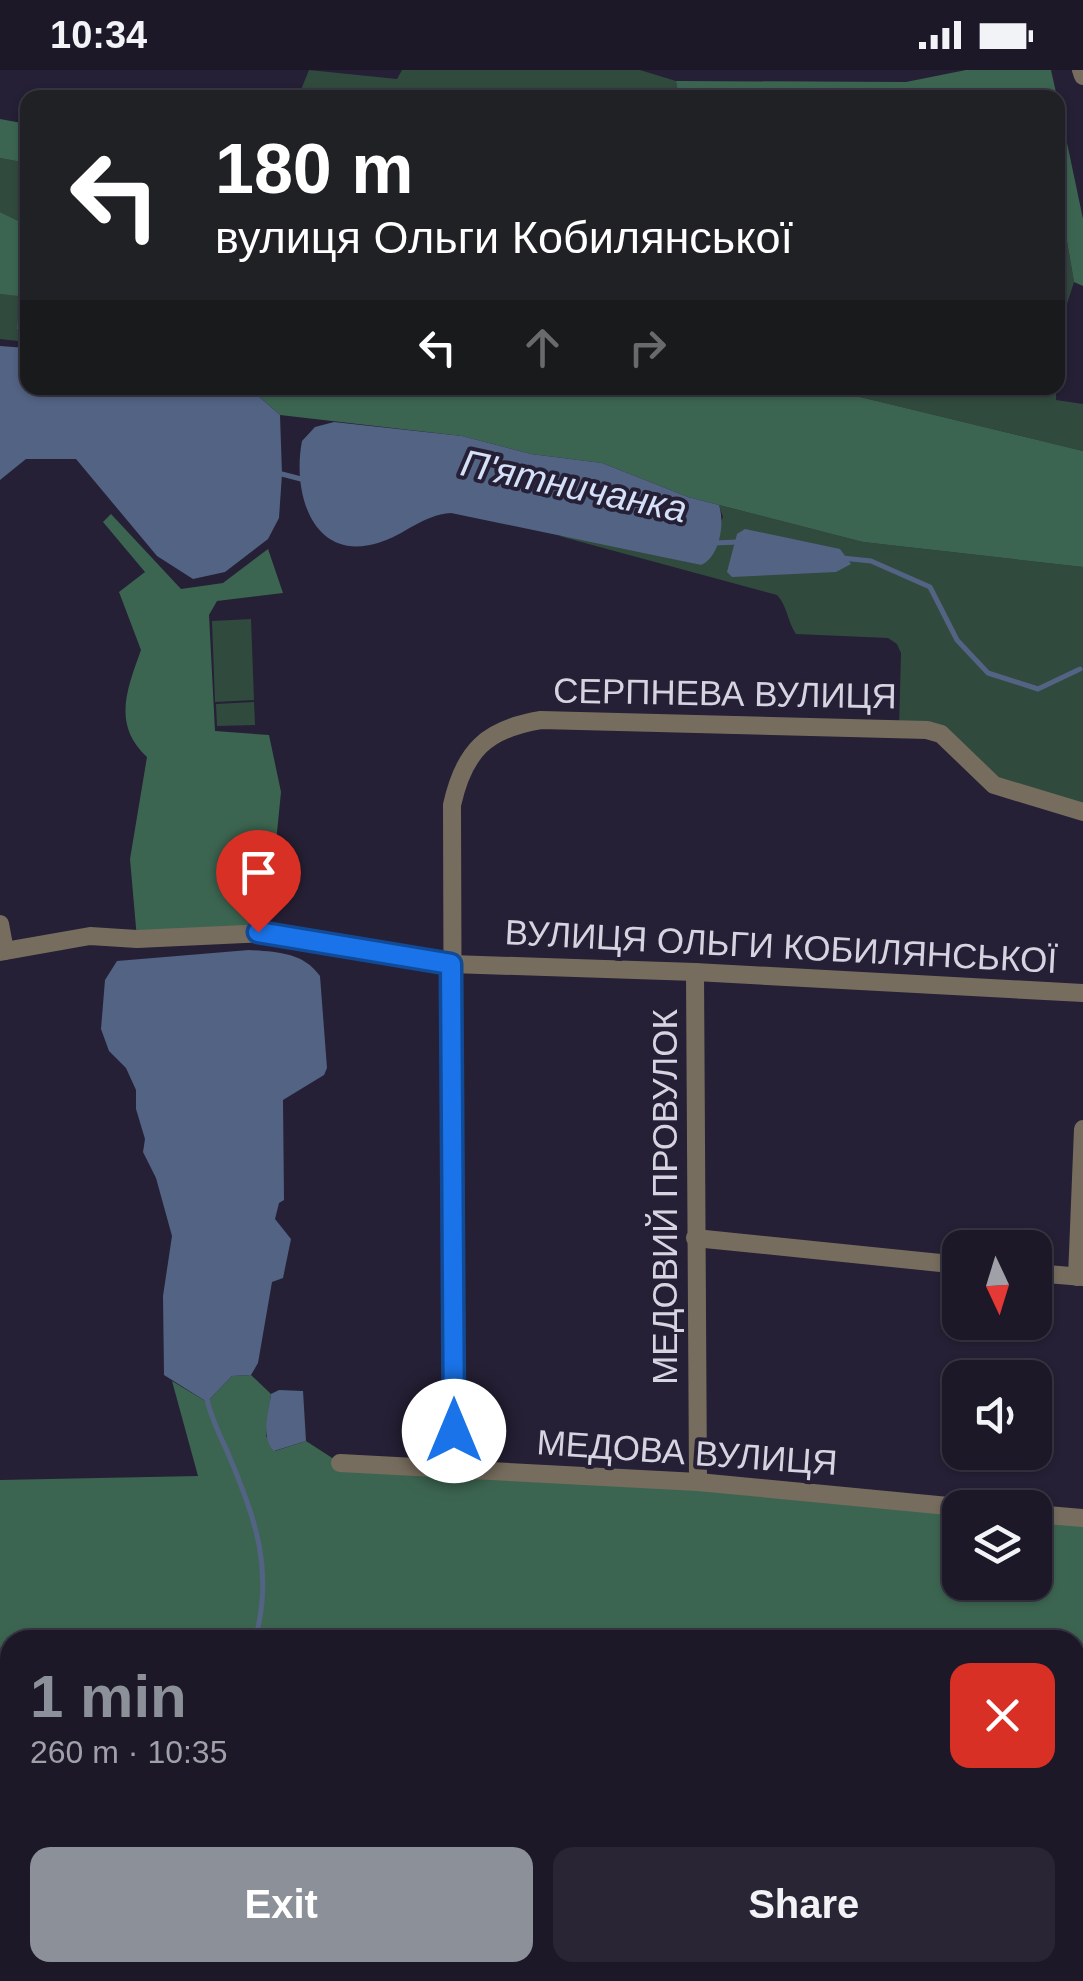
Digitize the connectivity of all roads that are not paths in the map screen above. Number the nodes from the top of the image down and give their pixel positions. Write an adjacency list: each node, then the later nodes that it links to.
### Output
1 (1083, 812): 4 (street, СЕРПНЕВА ВУЛИЦЯ)
2 (0, 924): 3 (street)
3 (3, 952): 4 (street, ВУЛИЦЯ ОЛЬГИ КОБИЛЯНСЬКОЇ)
4 (451, 964): 5 (street, ВУЛИЦЯ ОЛЬГИ КОБИЛЯНСЬКОЇ); 13 (street, СЕРПНЕВА ВУЛИЦЯ)
5 (695, 972): 6 (street, ВУЛИЦЯ ОЛЬГИ КОБИЛЯНСЬКОЇ); 8 (street, МЕДОВИЙ ПРОВУЛОК)
6 (1083, 993)
7 (1083, 1129): 11 (street)
8 (695, 1238): 9 (street); 14 (street, МЕДОВИЙ ПРОВУЛОК)
9 (942, 1263)
10 (1052, 1274): 11 (street)
11 (1080, 1277)
12 (340, 1464): 13 (street, МЕДОВА ВУЛИЦЯ)
13 (454, 1470): 14 (street, МЕДОВА ВУЛИЦЯ)
14 (698, 1482): 15 (street, МЕДОВА ВУЛИЦЯ)
15 (942, 1505)
16 (1052, 1515): 17 (street)
17 (1083, 1518)

